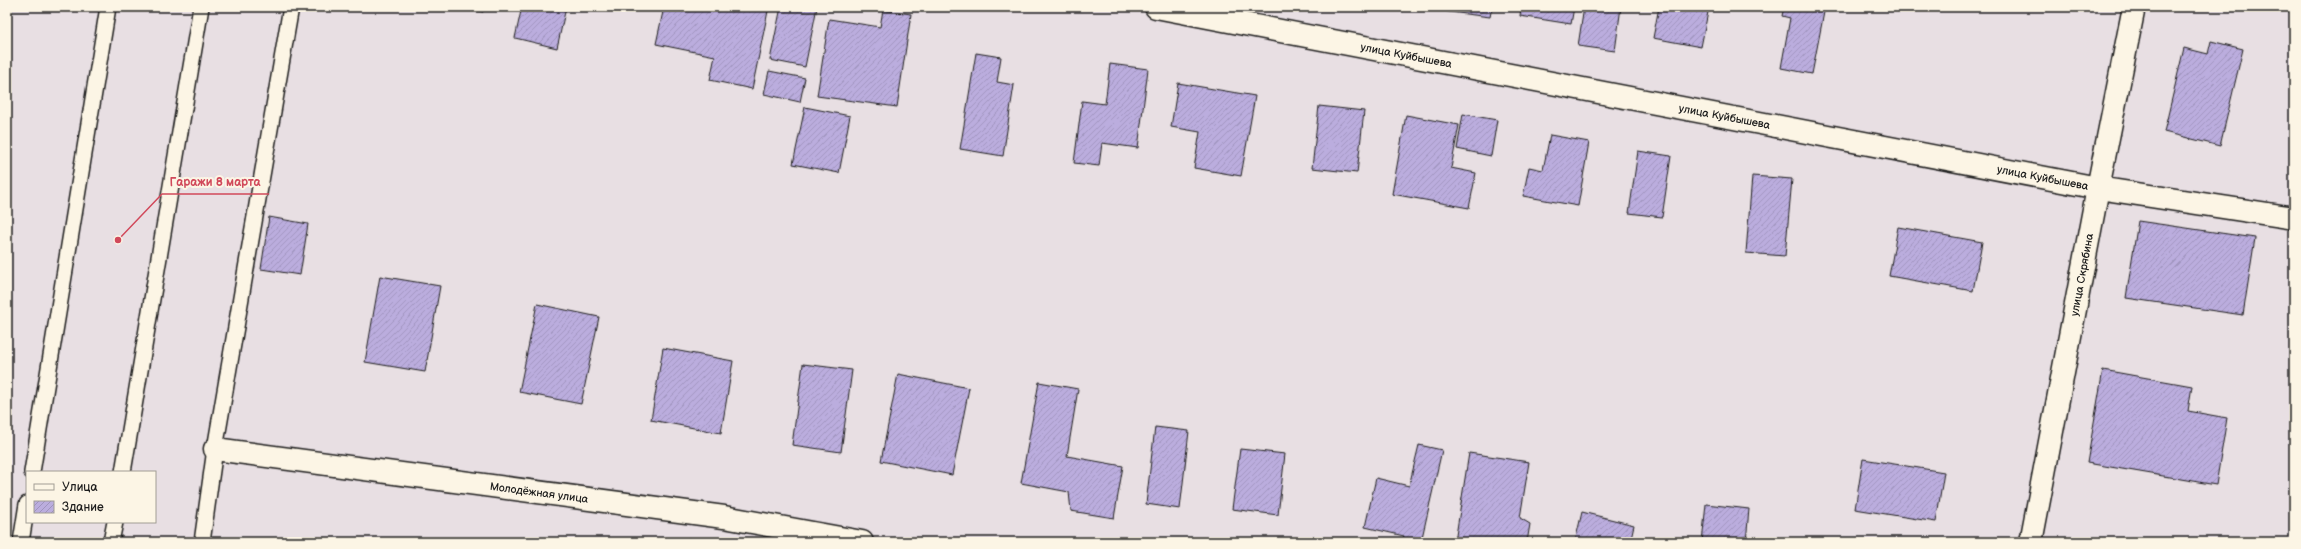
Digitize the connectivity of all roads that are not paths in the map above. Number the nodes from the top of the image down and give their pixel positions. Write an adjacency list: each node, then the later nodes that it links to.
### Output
1 (108, 7): 9 (lane)
2 (201, 7): 10 (lane)
3 (291, 7): 8 (lane)
4 (1156, 7): 6 (street, улица Куйбышева)
5 (2134, 7): 6 (street, улица Скрябина)
6 (2098, 188): 7 (street, улица Куйбышева); 17 (street, улица Скрябина)
7 (2294, 218)
8 (215, 449): 15 (lane); 16 (street, Молодёжная улица)
9 (32, 471)
10 (123, 471)
11 (26, 510): 13 (lane)
12 (115, 523): 14 (lane)
13 (21, 542)
14 (111, 542)
15 (202, 542)
16 (862, 542)
17 (2031, 542)

